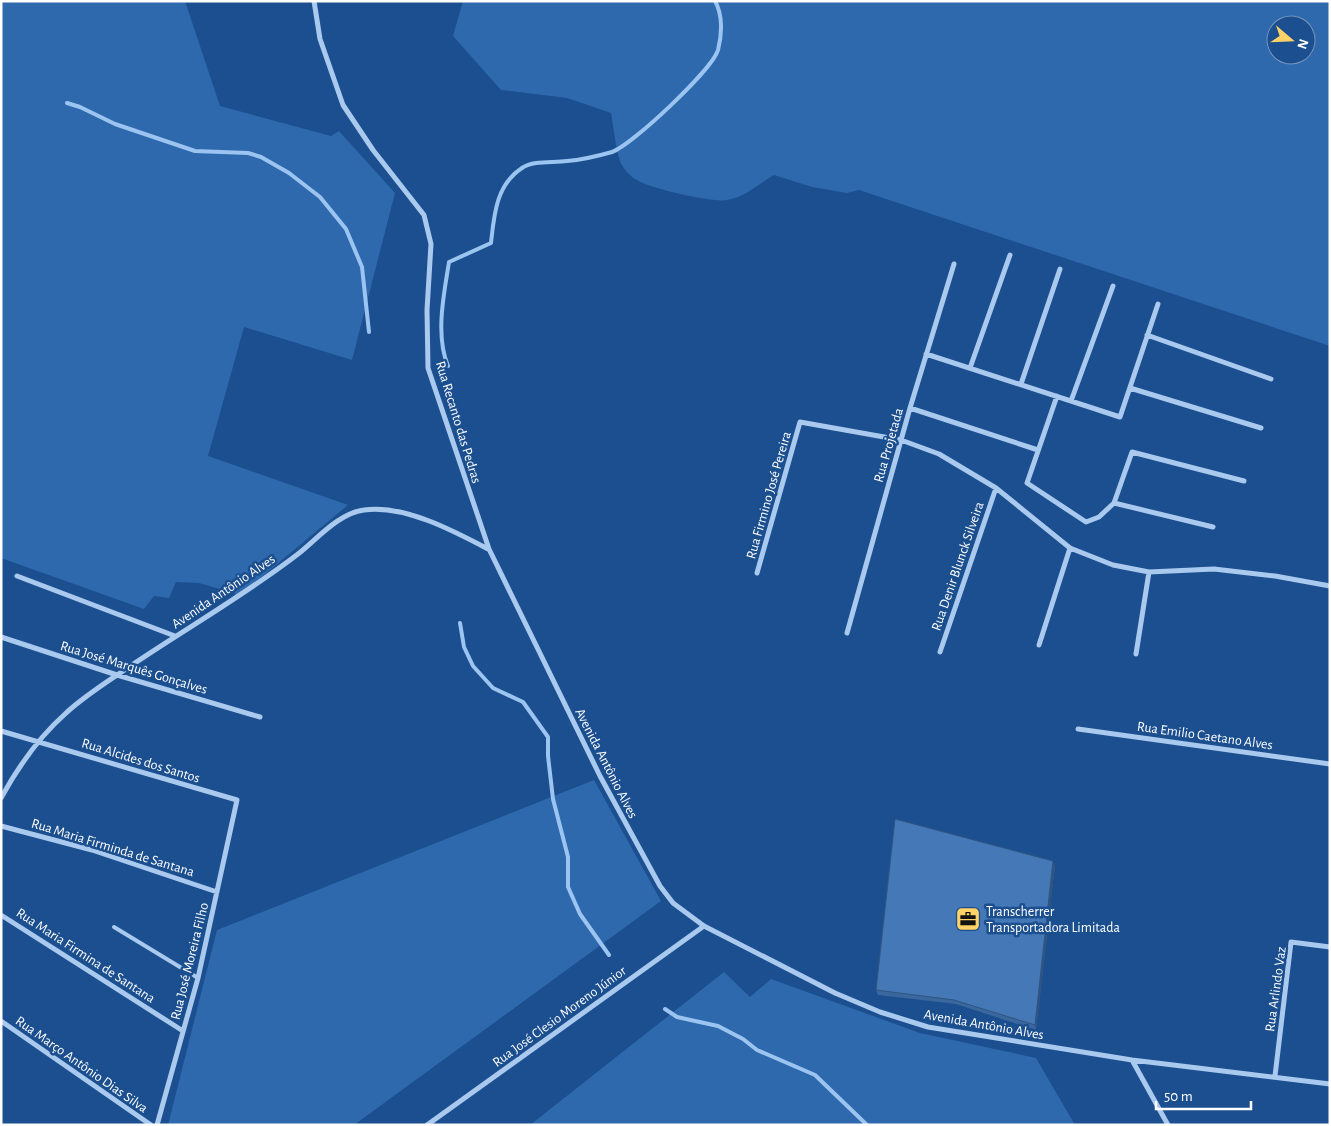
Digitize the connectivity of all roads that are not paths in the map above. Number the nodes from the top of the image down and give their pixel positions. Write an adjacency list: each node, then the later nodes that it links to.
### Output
1 (314, 1): 24 (street, Rua Recanto das Pedras)
2 (1010, 256): 9 (street)
3 (954, 264): 8 (street, Rua Projetada)
4 (1060, 269): 11 (street)
5 (1113, 286): 14 (street)
6 (1158, 304): 7 (street)
7 (1147, 335): 10 (street); 12 (street)
8 (926, 354): 9 (street); 15 (street, Rua Projetada)
9 (970, 368): 11 (street)
10 (1271, 379)
11 (1021, 384): 13 (street)
12 (1130, 388): 14 (street); 16 (street)
13 (1057, 396): 14 (street); 18 (street)
14 (1071, 401)
15 (910, 408): 17 (street, Rua Projetada); 18 (street)
16 (1261, 428)
17 (902, 440): 20 (street, Rua Firmino José Pereira); 26 (street, Rua Firmino José Pereira); 29 (street, Rua Projetada)
18 (1038, 450): 21 (street)
19 (1244, 481): 21 (street)
20 (996, 488): 23 (street, Rua Firmino José Pereira); 33 (street, Rua Denir Blunck Silveira)
21 (1114, 504): 22 (street)
22 (1213, 527)
23 (1070, 548): 25 (street, Rua Firmino José Pereira); 32 (street)
24 (488, 549): 30 (street, Avenida Antônio Alves); 46 (street, Avenida Antônio Alves)
25 (1149, 572): 28 (street, Rua Firmino José Pereira); 34 (street)
26 (757, 573)
27 (17, 576): 30 (street)
28 (1330, 586)
29 (847, 634)
30 (175, 636): 35 (street, Avenida Antônio Alves)
31 (1, 637): 35 (street, Rua José Marquês Gonçalves)
32 (1039, 645)
33 (940, 652)
34 (1136, 654)
35 (117, 675): 36 (street, Rua José Marquês Gonçalves); 39 (street, Avenida Antônio Alves)
36 (260, 717)
37 (1078, 728): 40 (street, Rua Emilio Caetano Alves)
38 (1, 730): 39 (street)
39 (38, 742): 41 (street, Avenida Antônio Alves); 42 (street, Rua Alcides dos Santos)
40 (1330, 764)
41 (1, 798)
42 (236, 800): 44 (street, Rua José Moreira Filho)
43 (1, 826): 44 (street, Rua Maria Firminda de Santana)
44 (217, 892): 49 (street, Rua José Moreira Filho)
45 (1, 914): 51 (street, Rua Maria Firmina de Santana)
46 (704, 926): 52 (street, Avenida Antônio Alves); 57 (street, Rua José Clesio Moreno Júnior)
47 (114, 927): 49 (lane)
48 (1330, 947): 53 (street, Rua Arlindo Vaz)
49 (198, 978): 51 (street, Rua José Moreira Filho)
50 (1, 1021): 55 (street, Rua Março Antônio Dias Silva)
51 (183, 1031): 56 (street, Rua José Moreira Filho)
52 (1132, 1060): 53 (street, Avenida Antônio Alves); 58 (street)
53 (1275, 1076): 54 (street, Avenida Antônio Alves)
54 (1330, 1084)
55 (151, 1125)
56 (156, 1125)
57 (427, 1125)
58 (1168, 1125)

